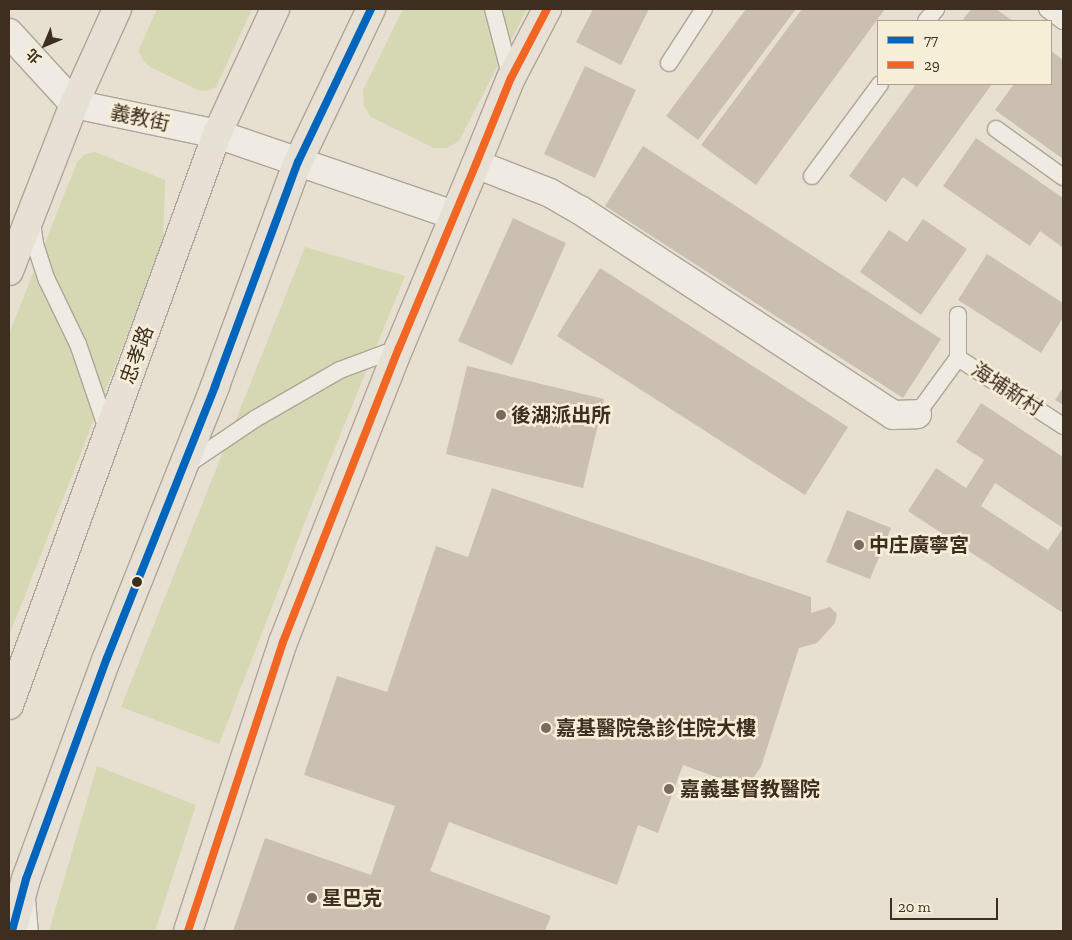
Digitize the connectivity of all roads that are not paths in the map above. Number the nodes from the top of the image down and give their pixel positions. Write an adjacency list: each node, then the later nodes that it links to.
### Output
1 (275, 9): 17 (main road, 忠孝路)
2 (371, 9): 18 (main road)
3 (493, 9): 13 (lane)
4 (547, 9): 13 (main road)
5 (704, 9): 12 (lane)
6 (936, 9): 9 (lane)
7 (1047, 9): 10 (lane)
8 (116, 12): 15 (main road)
9 (927, 20)
10 (1063, 21)
11 (9, 33): 15 (street)
12 (670, 63)
13 (512, 78): 19 (main road)
14 (879, 85): 20 (lane)
15 (74, 104): 17 (street, 義教街); 23 (main road)
16 (996, 129): 21 (lane)
17 (217, 134): 18 (street, 義教街); 30 (main road, 忠孝路)
18 (298, 162): 22 (street, 義教街); 31 (main road)
19 (476, 164): 22 (main road); 28 (street)
20 (812, 176)
21 (1063, 177)
22 (454, 215): 26 (main road)
23 (31, 217): 24 (main road); 30 (lane)
24 (9, 271)
25 (958, 315): 27 (lane)
26 (399, 348): 31 (lane); 36 (main road)
27 (958, 358): 28 (lane, 海埔新村); 29 (lane, 海埔新村)
28 (916, 414)
29 (1063, 426)
30 (108, 432): 32 (main road, 忠孝路)
31 (184, 467): 33 (main road)
32 (9, 705)
33 (26, 879): 34 (main road); 35 (lane)
34 (12, 931)
35 (30, 931)
36 (188, 931)

